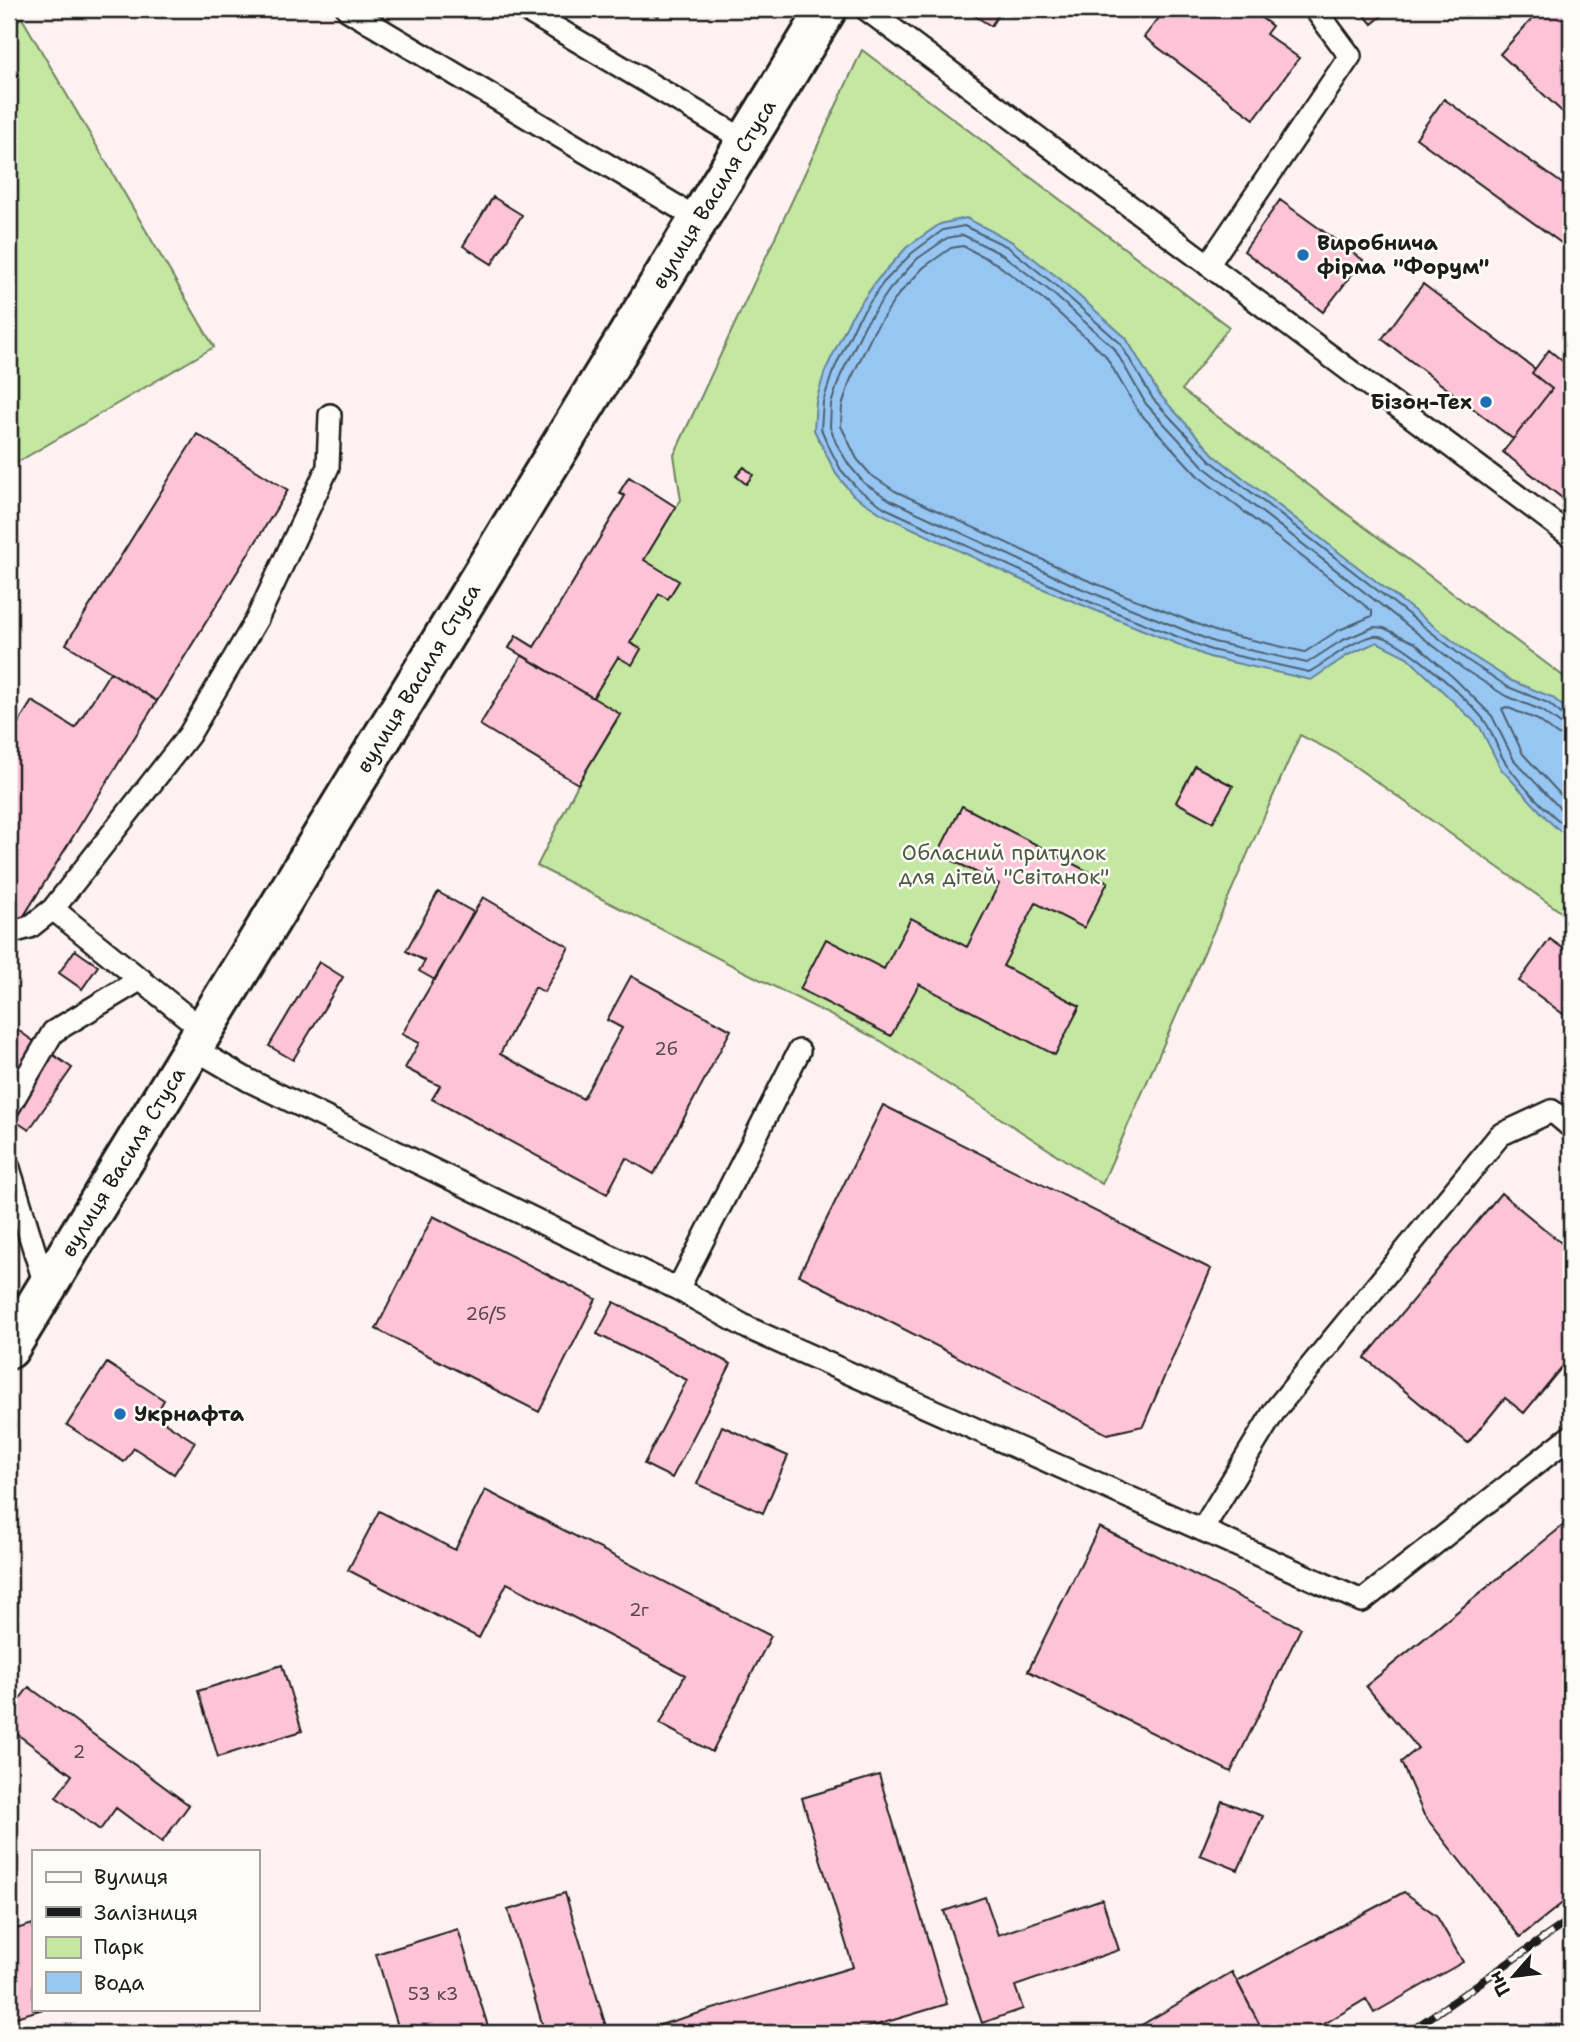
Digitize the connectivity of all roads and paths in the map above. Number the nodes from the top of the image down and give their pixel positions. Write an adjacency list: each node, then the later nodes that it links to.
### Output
1 (524, 9): 6 (lane)
2 (827, 9): 6 (main road, вулиця Василя Стуса)
3 (866, 9): 8 (lane)
4 (1315, 9): 8 (lane)
5 (348, 10): 7 (lane)
6 (746, 141): 7 (main road, вулиця Василя Стуса)
7 (698, 219): 14 (main road, вулиця Василя Стуса)
8 (1208, 265): 10 (lane)
9 (330, 415): 11 (lane)
10 (1571, 536)
11 (53, 909): 12 (lane); 13 (lane)
12 (9, 933)
13 (141, 979): 14 (lane); 16 (lane)
14 (198, 1039): 19 (main road, вулиця Василя Стуса); 20 (lane)
15 (799, 1051): 20 (lane)
16 (9, 1107)
17 (1571, 1127): 23 (lane)
18 (9, 1168): 19 (lane)
19 (46, 1288): 21 (main road, вулиця Василя Стуса)
20 (678, 1289): 23 (lane)
21 (9, 1349)
22 (1571, 1436): 23 (lane)
23 (1202, 1530)

